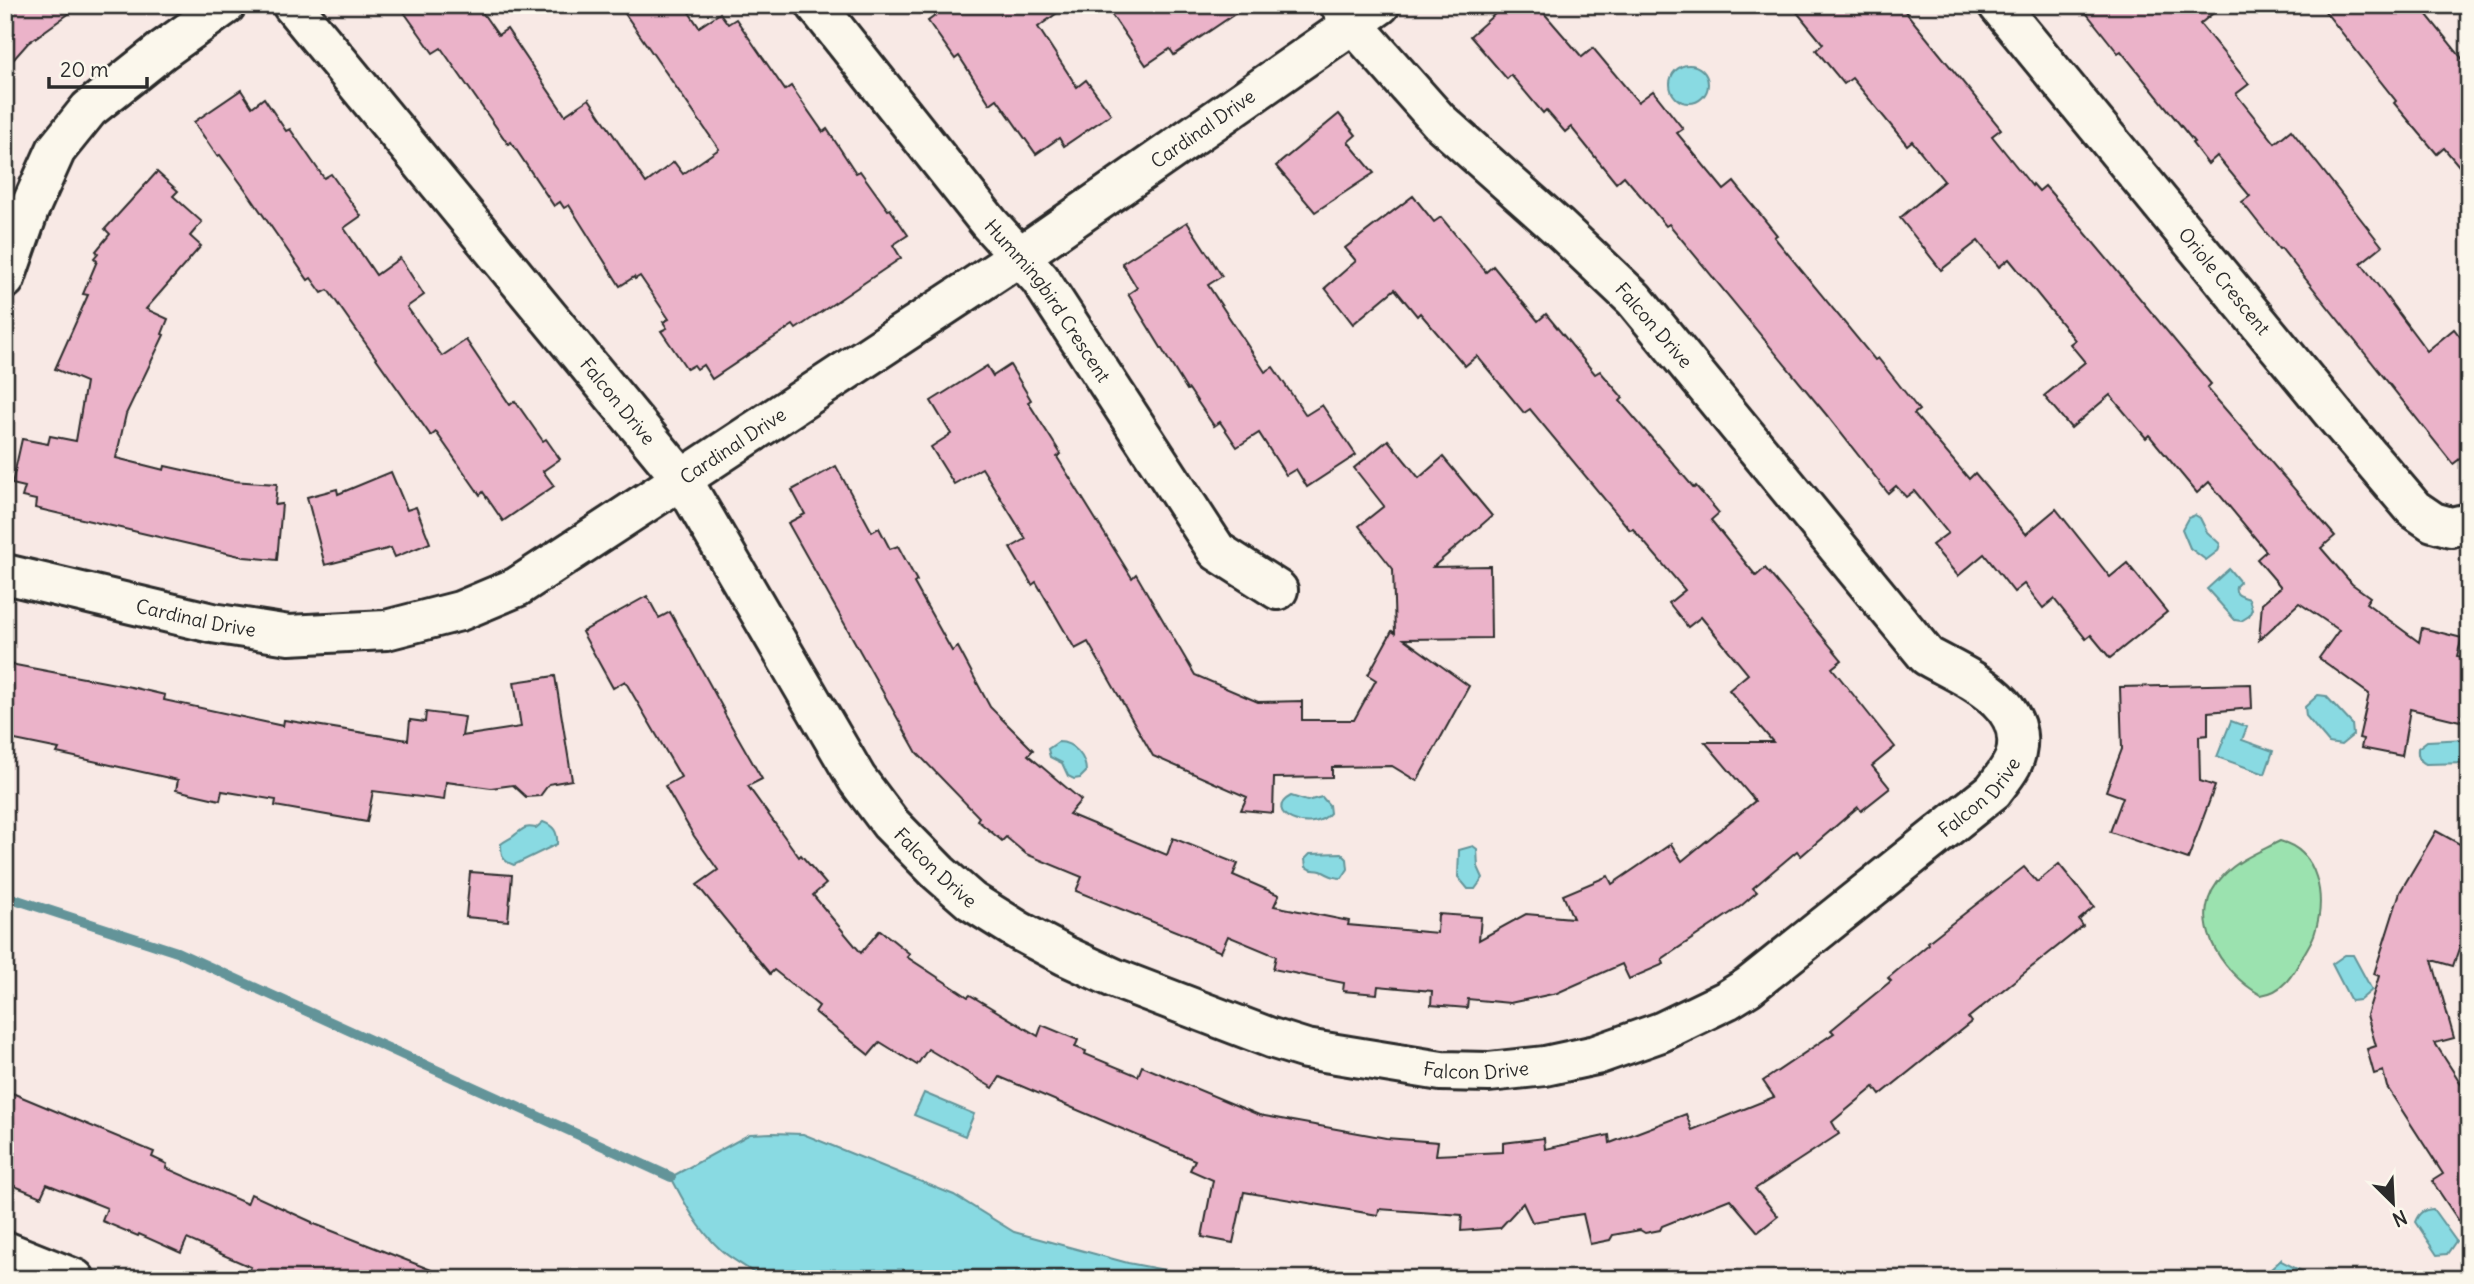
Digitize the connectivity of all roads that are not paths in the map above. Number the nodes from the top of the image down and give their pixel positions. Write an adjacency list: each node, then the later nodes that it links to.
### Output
1 (226, 5): 7 (street)
2 (292, 5): 8 (street, Falcon Drive)
3 (816, 5): 6 (street, Hummingbird Crescent)
4 (1998, 5): 9 (street, Oriole Crescent)
5 (1357, 11): 6 (street, Cardinal Drive); 8 (street, Falcon Drive)
6 (1020, 256): 8 (street, Cardinal Drive); 11 (street, Hummingbird Crescent)
7 (5, 279)
8 (682, 479): 10 (street, Cardinal Drive)
9 (2469, 523)
10 (5, 574)
11 (1278, 590)
12 (5, 1251): 13 (street)
13 (75, 1279)

